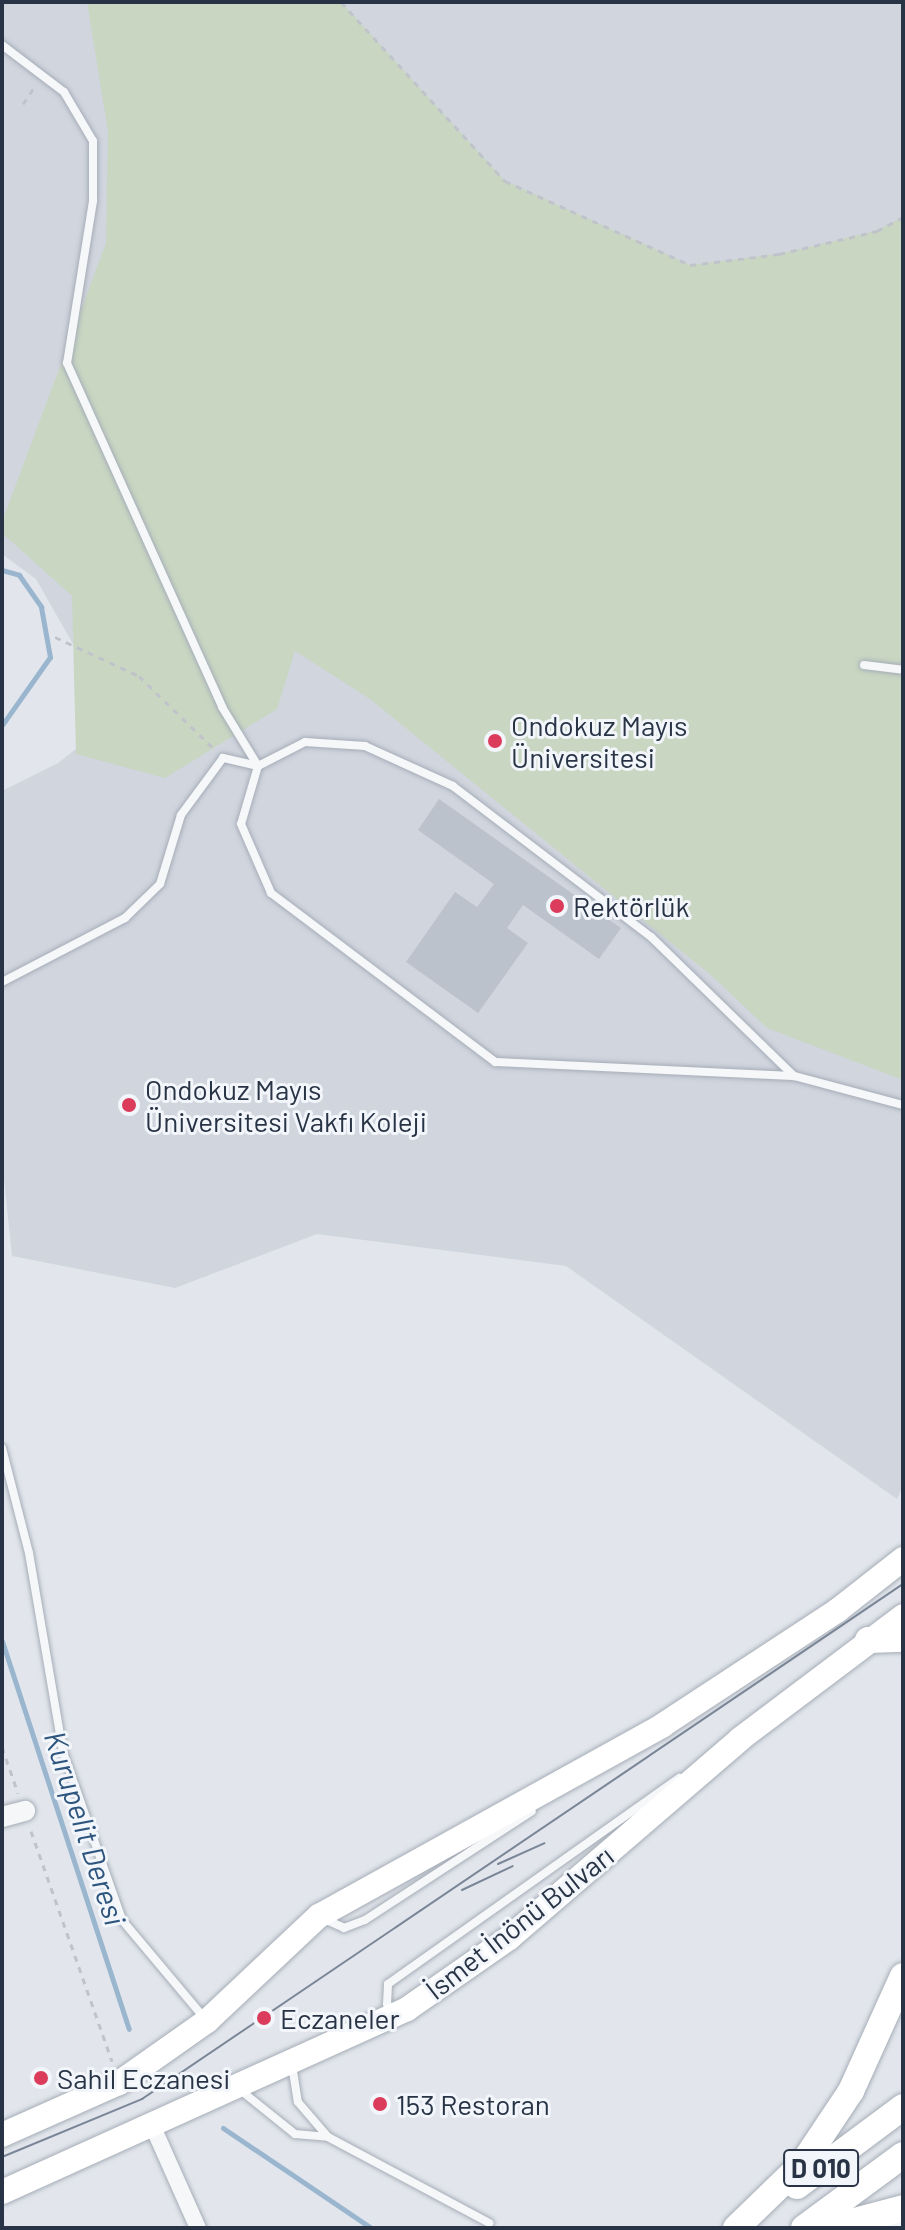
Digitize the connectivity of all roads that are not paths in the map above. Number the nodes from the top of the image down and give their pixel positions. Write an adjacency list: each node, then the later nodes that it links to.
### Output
1 (2, 45): 4 (lane)
2 (864, 665): 3 (lane)
3 (903, 670)
4 (258, 766): 5 (lane); 6 (lane); 6 (lane)
5 (2, 982)
6 (794, 1076): 7 (lane)
7 (903, 1105)
8 (2, 1448): 18 (lane)
9 (903, 1559): 18 (main road)
10 (903, 1616): 12 (main road, İsmet İnönü Bulvarı)
11 (903, 1639): 12 (highway)
12 (868, 1640): 13 (main road, İsmet İnönü Bulvarı)
13 (740, 1739): 17 (main road, İsmet İnönü Bulvarı); 17 (lane)
14 (25, 1811): 15 (street)
15 (2, 1817)
16 (903, 1976): 32 (highway)
17 (395, 2014): 19 (main road, İsmet İnönü Bulvarı)
18 (207, 2021): 23 (main road)
19 (291, 2057): 20 (main road, İsmet İnönü Bulvarı); 24 (lane)
20 (239, 2088): 22 (main road, İsmet İnönü Bulvarı); 24 (lane)
21 (903, 2107): 32 (highway, D 010)
22 (153, 2127): 26 (main road, İsmet İnönü Bulvarı); 31 (street)
23 (2, 2135)
24 (328, 2137): 29 (lane)
25 (903, 2155): 33 (highway, D 010)
26 (2, 2192)
27 (903, 2208): 28 (highway)
28 (865, 2215): 30 (street); 34 (highway)
29 (489, 2223)
30 (903, 2226)
31 (198, 2228)
32 (738, 2228)
33 (804, 2228)
34 (828, 2228)

